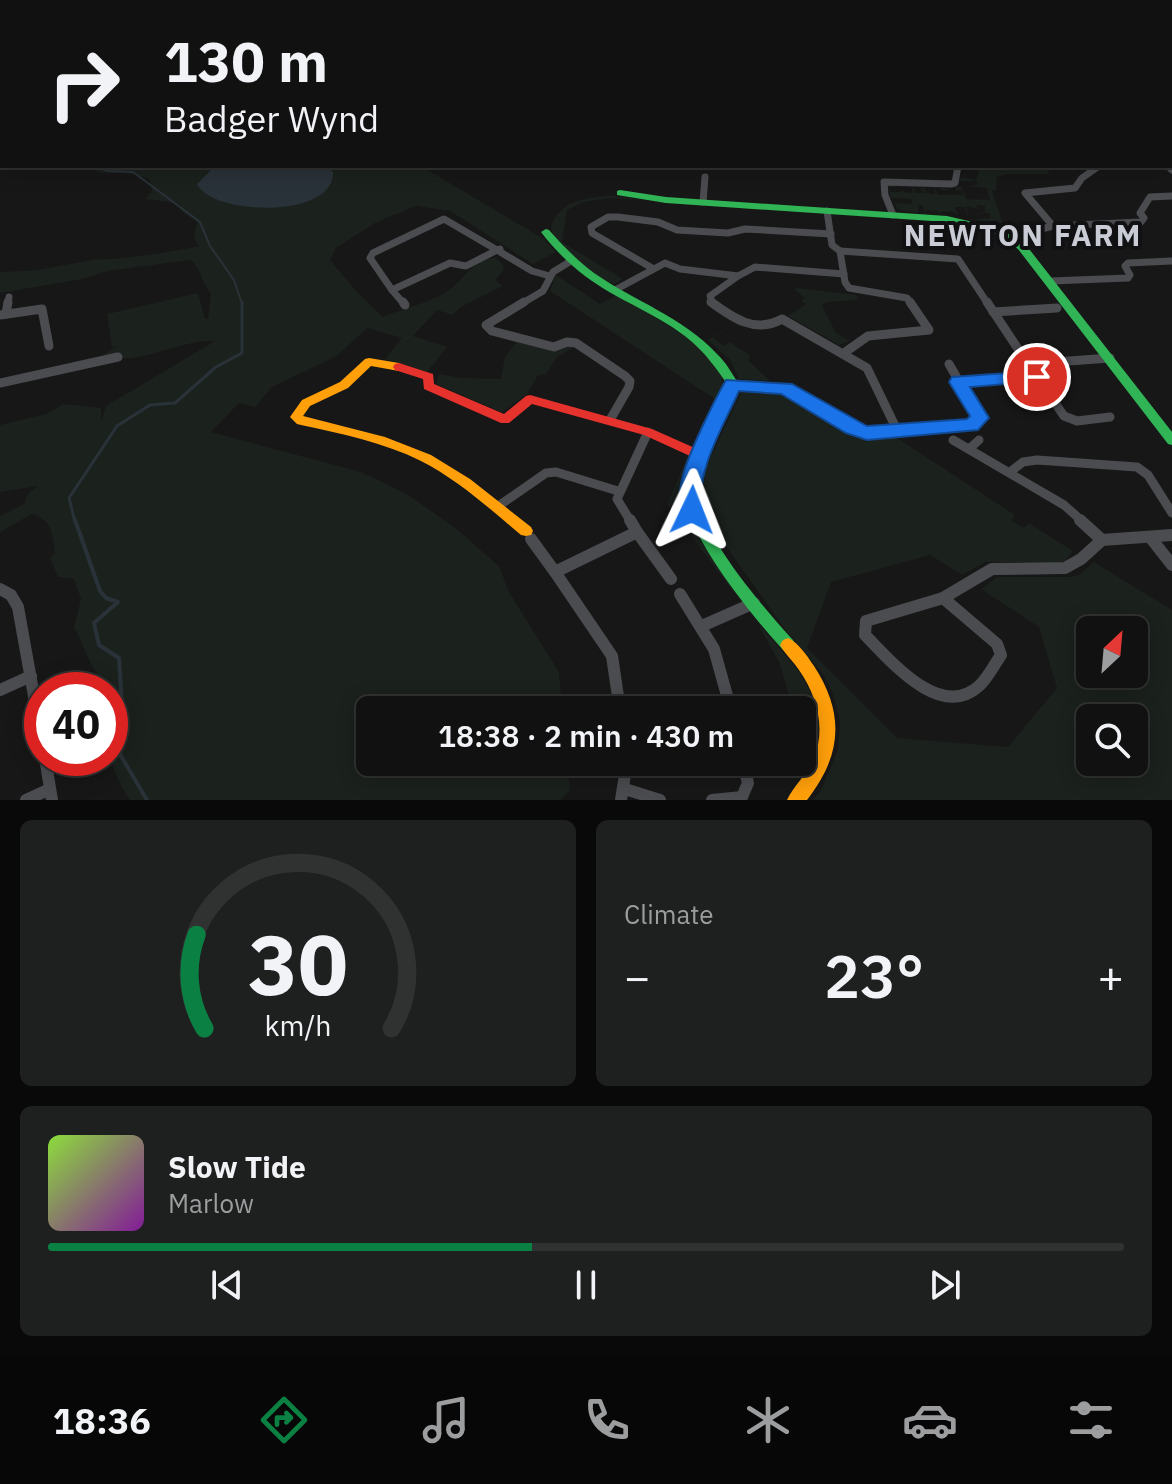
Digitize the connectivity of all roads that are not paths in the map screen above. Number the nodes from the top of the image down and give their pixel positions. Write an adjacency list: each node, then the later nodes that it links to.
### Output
1 (958, 168): 8 (street)
2 (1096, 168): 9 (street)
3 (705, 177): 6 (street)
4 (620, 193): 6 (street)
5 (1172, 196): 9 (street)
6 (703, 202): 7 (street)
7 (827, 211): 8 (street); 11 (street)
8 (893, 215): 12 (street)
9 (1053, 226): 12 (street)
10 (546, 232): 15 (street)
11 (831, 234): 14 (street); 17 (street)
12 (1011, 237): 21 (street)
13 (500, 249): 19 (street); 22 (street); 22 (street)
14 (840, 251): 18 (street); 27 (street)
15 (571, 261): 19 (street); 23 (street)
16 (1172, 261): 21 (street)
17 (652, 268): 20 (street); 23 (street)
18 (844, 274): 20 (street); 30 (street)
19 (550, 276): 40 (street)
20 (738, 276): 30 (street)
21 (1051, 281): 32 (street)
22 (392, 290): 25 (street)
23 (615, 290): 38 (street)
24 (9, 297): 28 (street)
25 (405, 305)
26 (1057, 308): 27 (street)
27 (993, 312): 34 (street)
28 (3, 314): 29 (street)
29 (49, 346)
30 (844, 353): 41 (street)
31 (118, 357): 37 (street)
32 (1110, 358): 34 (street); 45 (street)
33 (949, 364): 36 (street)
34 (1028, 364): 35 (street)
35 (1037, 377): 36 (street); 39 (street)
36 (958, 382): 41 (street)
37 (0, 383)
38 (733, 384): 41 (street); 47 (street)
39 (1110, 417)
40 (610, 420): 42 (street); 50 (street)
41 (897, 430)
42 (648, 432): 47 (street); 49 (street)
43 (953, 440): 46 (street)
44 (979, 440): 46 (street)
45 (1172, 441)
46 (969, 449): 48 (street)
47 (701, 456): 63 (street)
48 (1010, 472): 51 (street); 56 (street)
49 (618, 491): 50 (street); 52 (street)
50 (497, 507): 53 (street)
51 (1172, 513)
52 (637, 532): 58 (street); 59 (street)
53 (528, 535): 58 (street)
54 (1172, 535): 55 (street)
55 (1150, 537): 56 (street); 57 (street)
56 (1102, 540): 62 (street)
57 (1172, 565)
58 (555, 572): 68 (street)
59 (671, 579)
60 (0, 589): 65 (street)
61 (680, 594): 64 (street)
62 (943, 598): 62 (street)
63 (754, 603): 64 (street); 76 (street)
64 (704, 625): 69 (street)
65 (30, 672)
66 (24, 679): 67 (street)
67 (0, 690)
68 (618, 696)
69 (728, 696)
70 (746, 776): 75 (street)
71 (51, 794): 73 (street)
72 (623, 794): 74 (street)
73 (26, 800)
74 (660, 800)
75 (712, 800)
76 (796, 800)

